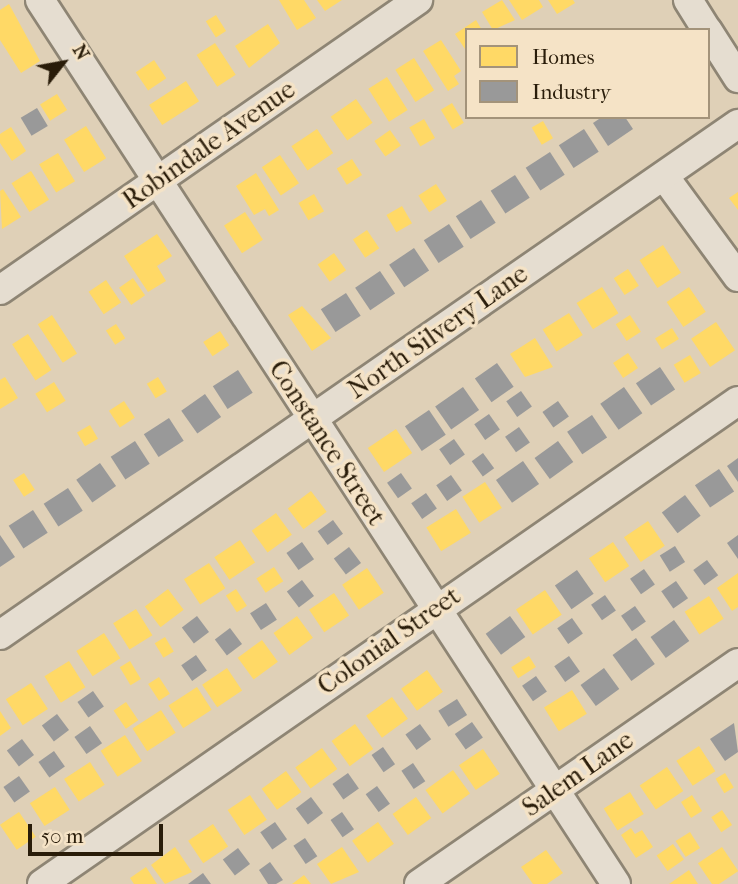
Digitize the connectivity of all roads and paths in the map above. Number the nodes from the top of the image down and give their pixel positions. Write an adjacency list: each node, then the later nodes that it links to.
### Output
1 (40, 0): 9 (street, Constance Street)
2 (418, 0): 9 (street, Robindale Avenue)
3 (688, 0): 4 (street)
4 (706, 28)
5 (710, 34): 6 (street)
6 (738, 78)
7 (738, 124): 8 (street, North Silvery Lane)
8 (664, 176): 10 (street); 13 (street, North Silvery Lane)
9 (157, 181): 11 (street, Robindale Avenue); 13 (street, Constance Street)
10 (738, 277)
11 (0, 290)
12 (738, 401): 14 (street, Colonial Street)
13 (311, 419): 14 (street, Constance Street); 15 (street, North Silvery Lane)
14 (435, 609): 17 (street, Constance Street); 18 (street, Colonial Street)
15 (0, 635)
16 (738, 663): 17 (street, Salem Lane)
17 (553, 791): 19 (street, Salem Lane); 20 (street, Constance Street)
18 (42, 884)
19 (419, 884)
20 (615, 884)

